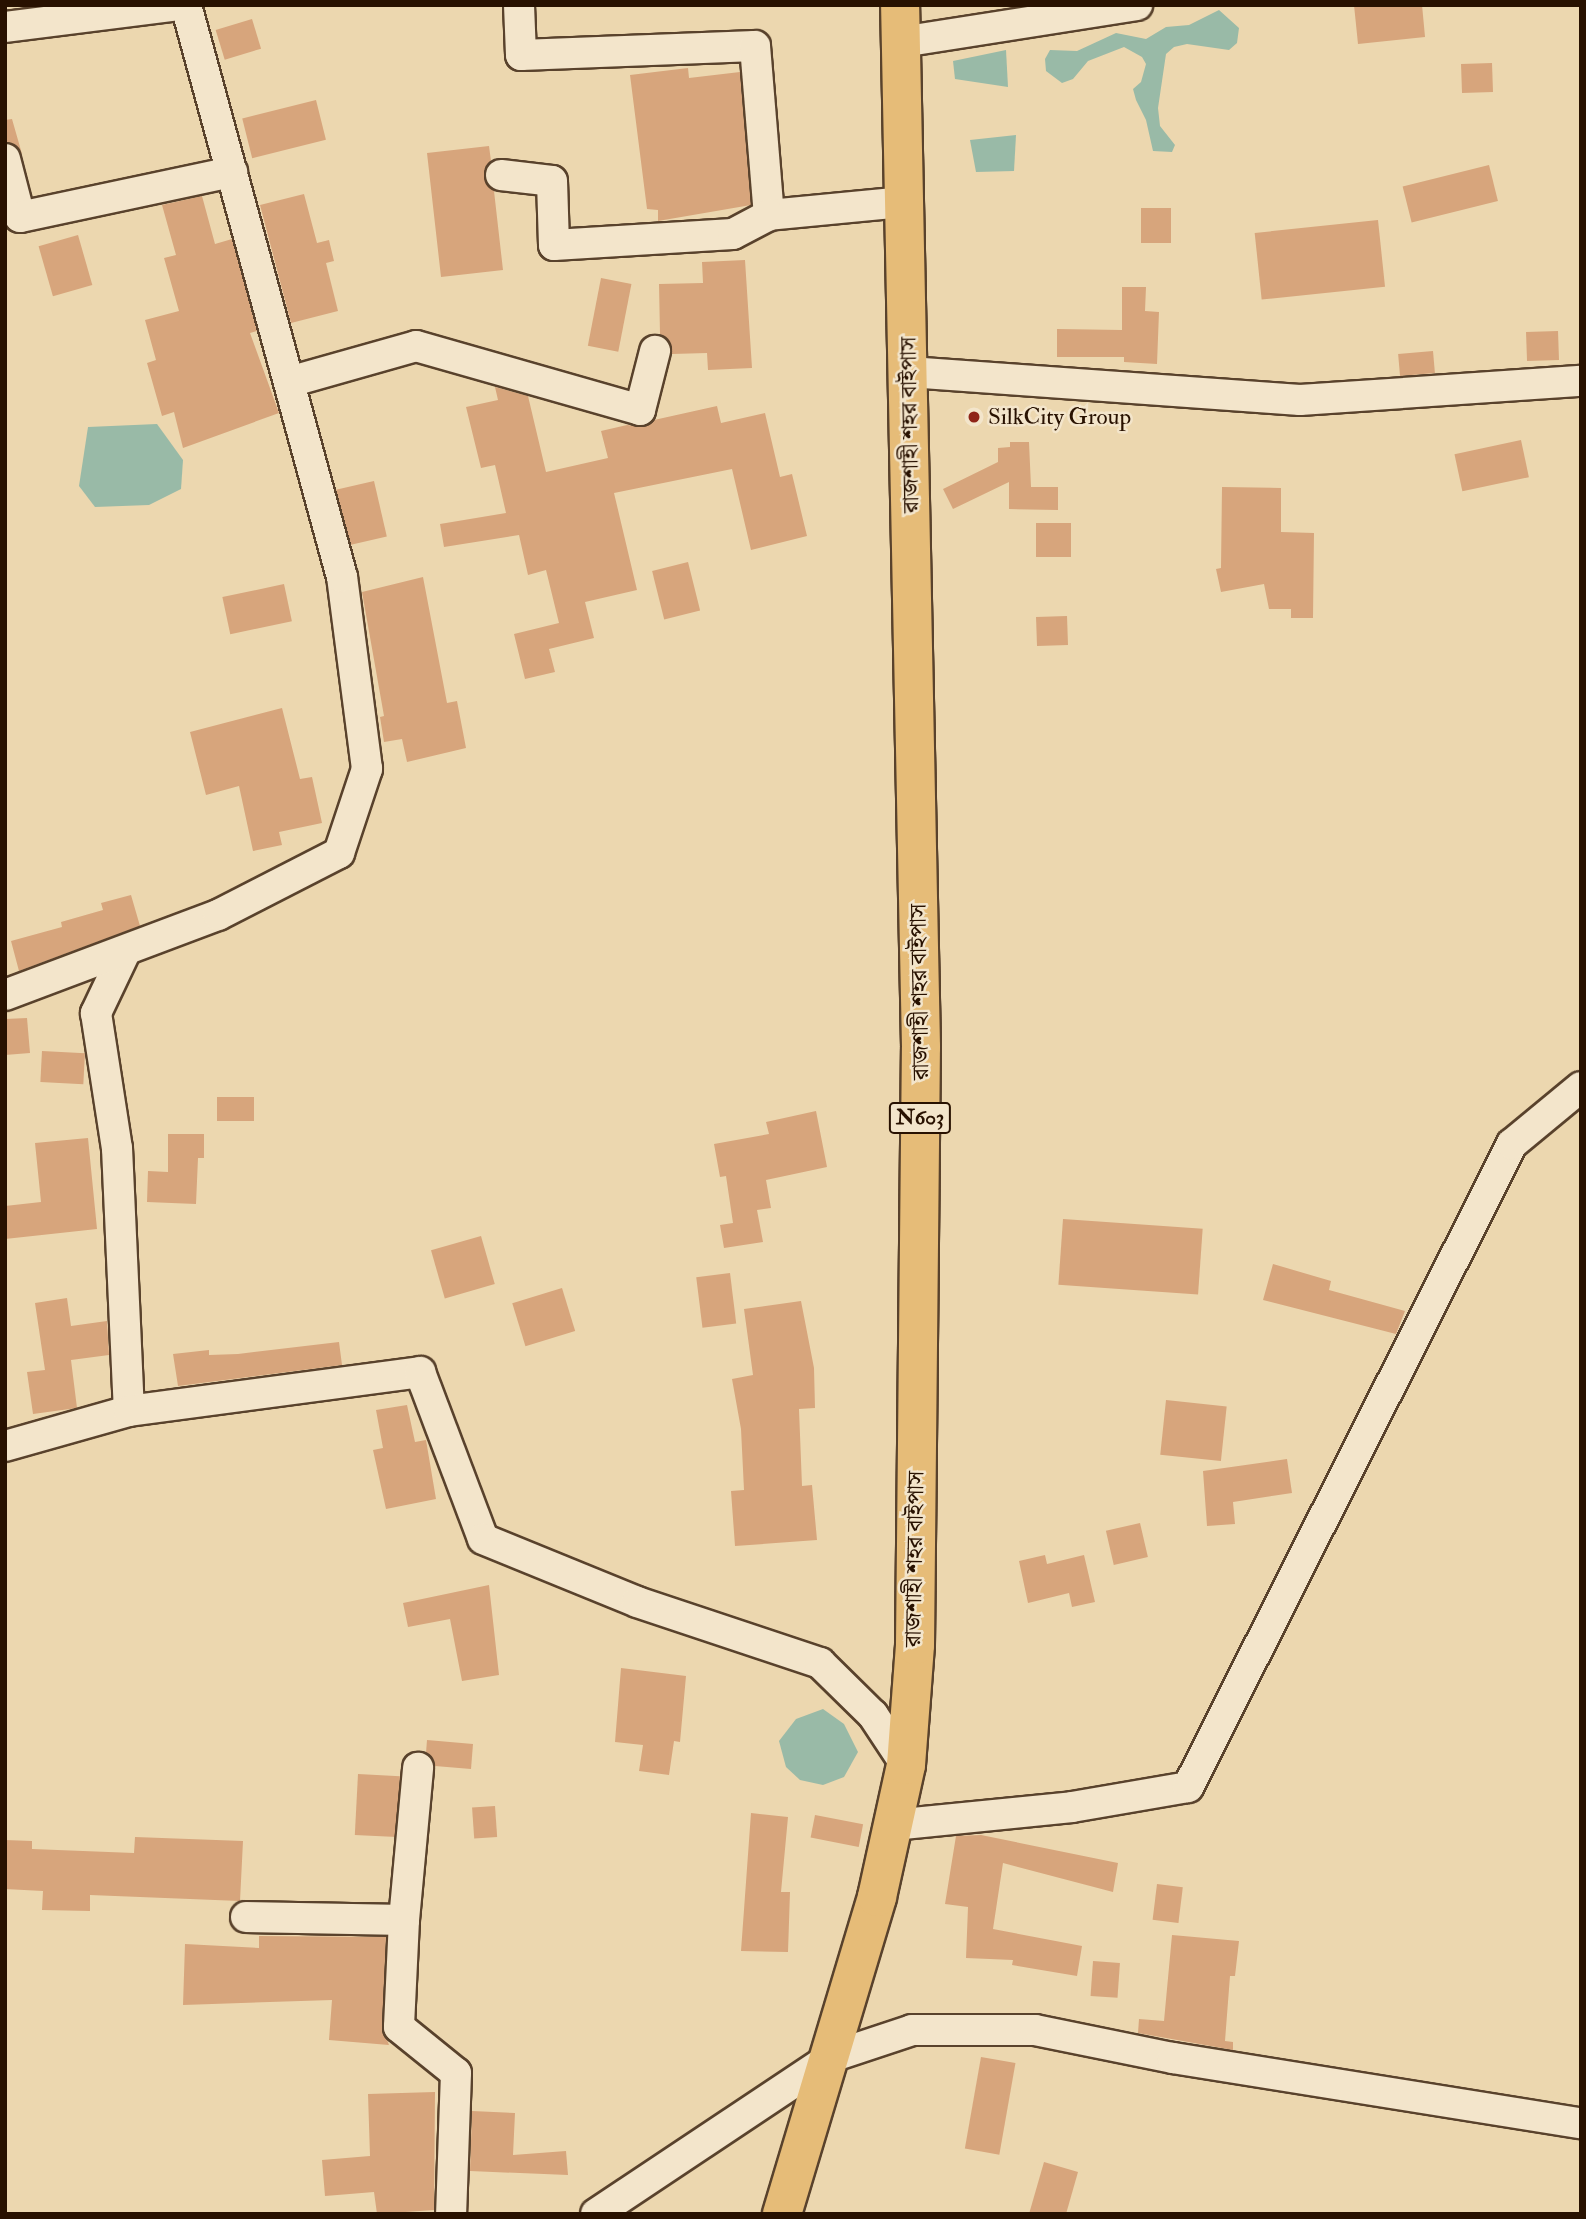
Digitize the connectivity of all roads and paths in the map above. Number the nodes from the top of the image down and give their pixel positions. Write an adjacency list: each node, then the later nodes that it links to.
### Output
1 (180, 5): 6 (street)
2 (186, 5): 8 (street)
3 (519, 5): 11 (street)
4 (1137, 5): 5 (street)
5 (900, 24): 10 (highway, রাজশাহী শহর বাইপাস / N603)
6 (5, 27)
7 (5, 159): 8 (street)
8 (232, 172): 15 (street)
9 (501, 175): 11 (street)
10 (905, 202): 11 (street); 13 (highway, রাজশাহী শহর বাইপাস / N603)
11 (769, 215)
12 (655, 351): 15 (street)
13 (909, 372): 14 (street); 21 (highway, রাজশাহী শহর বাইপাস / N603)
14 (1581, 381)
15 (289, 382): 16 (street)
16 (125, 952): 17 (street); 19 (street)
17 (5, 995)
18 (1581, 1087): 23 (street)
19 (129, 1411): 20 (street); 21 (street)
20 (5, 1446)
21 (906, 1765): 23 (highway, রাজশাহী শহর বাইপাস / N603)
22 (418, 1768): 25 (street)
23 (893, 1825): 26 (highway, রাজশাহী শহর বাইপাস / N603)
24 (246, 1917): 25 (street)
25 (404, 1920): 28 (street)
26 (831, 2057): 27 (street); 29 (street); 30 (highway, রাজশাহী শহর বাইপাস / N603)
27 (1581, 2123)
28 (451, 2214)
29 (596, 2214)
30 (782, 2214)

